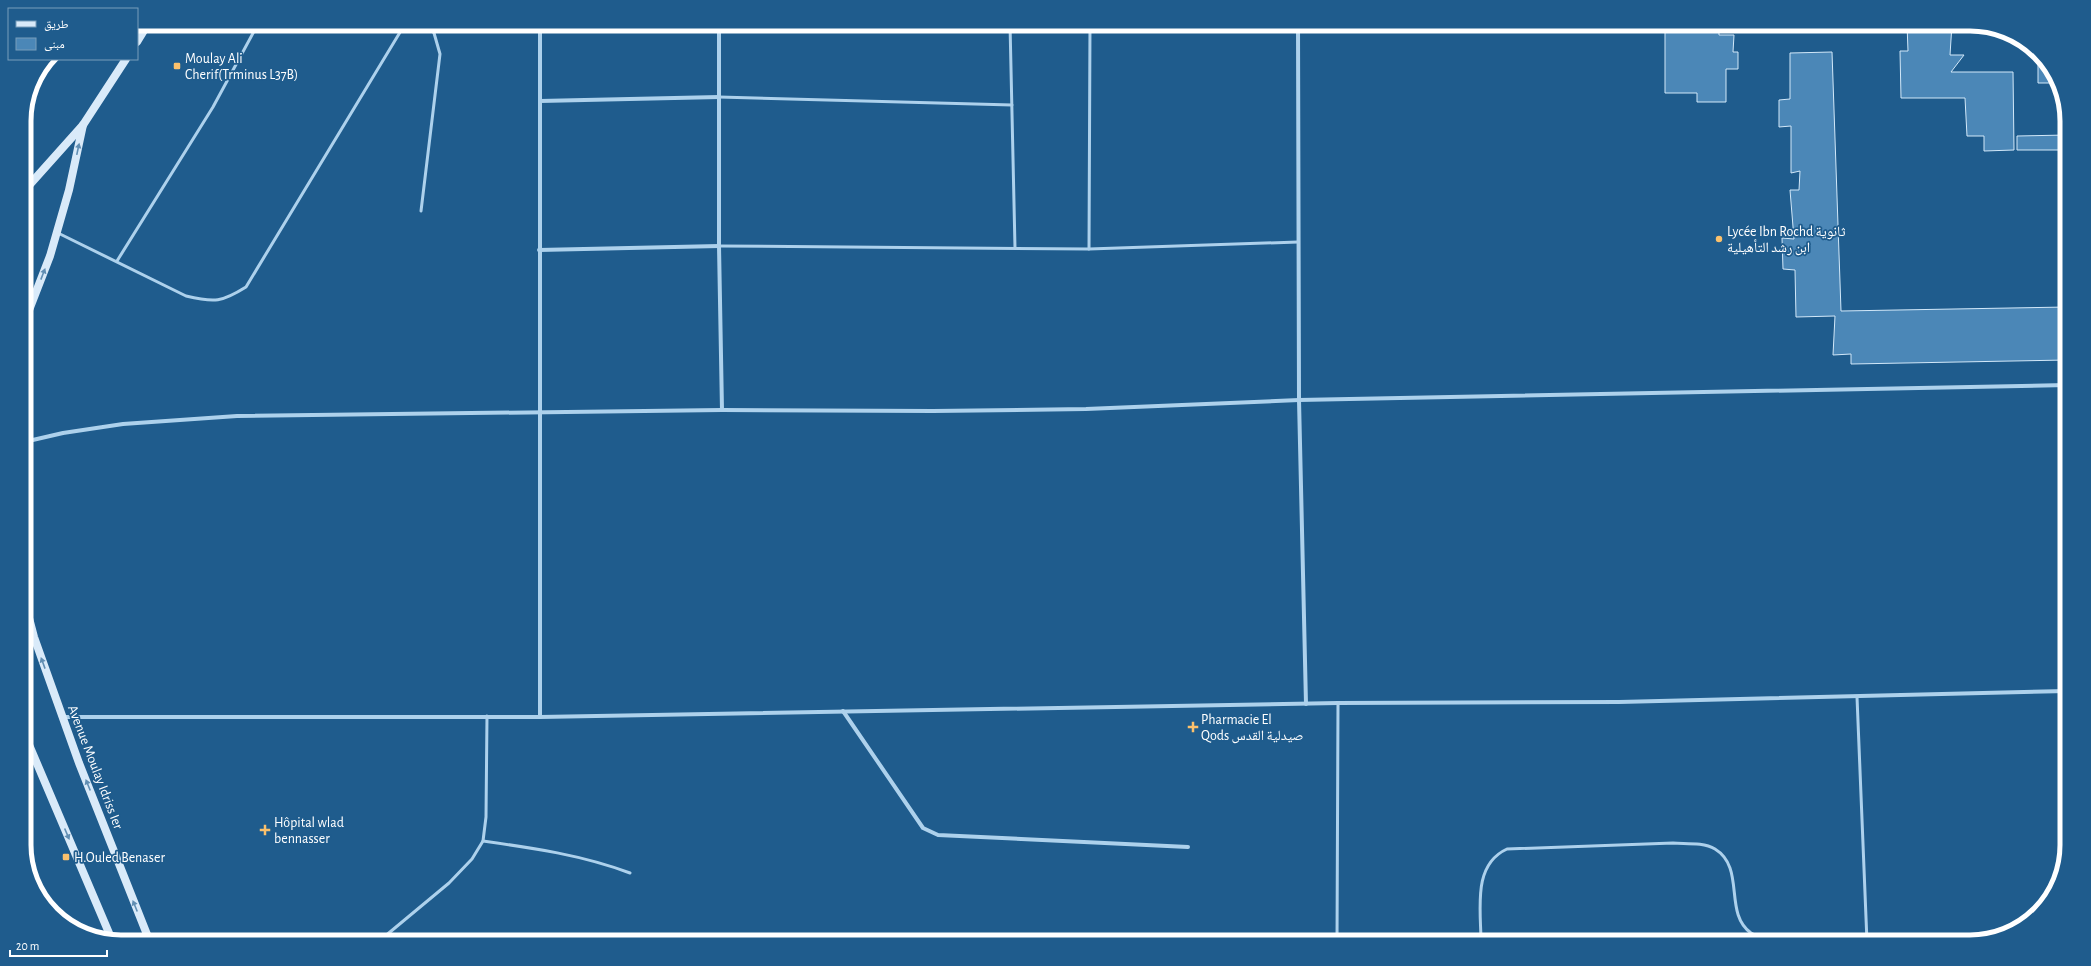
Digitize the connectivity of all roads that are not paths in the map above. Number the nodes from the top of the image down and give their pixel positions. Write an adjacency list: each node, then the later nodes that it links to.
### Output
1 (144, 31): 10 (main road)
2 (254, 31): 24 (lane)
3 (401, 31): 24 (lane)
4 (432, 31): 17 (lane)
5 (540, 31): 13 (street)
6 (719, 31): 12 (street)
7 (1010, 31): 14 (lane)
8 (1090, 31): 22 (lane)
9 (1298, 31): 19 (street)
10 (138, 40)
11 (125, 60): 15 (main road)
12 (719, 97): 13 (street); 14 (lane); 20 (street)
13 (540, 101): 23 (street)
14 (1012, 105): 21 (lane)
15 (83, 126): 16 (main road); 18 (main road, one-way to 15)
16 (31, 183)
17 (421, 211)
18 (57, 232): 24 (lane); 25 (main road, one-way to 18)
19 (1298, 242): 22 (lane); 27 (street)
20 (719, 246): 21 (lane); 23 (street); 28 (street)
21 (1015, 248): 22 (lane)
22 (1089, 249)
23 (539, 250): 29 (street)
24 (117, 261)
25 (31, 305)
26 (2060, 385): 27 (street)
27 (1299, 400): 28 (street); 35 (street)
28 (722, 410): 29 (street)
29 (540, 412): 30 (street); 39 (street)
30 (31, 440)
31 (31, 626): 38 (main road, Avenue Moulay Idriss Ier, one-way to 31)
32 (2060, 691): 33 (street)
33 (1857, 697): 34 (street); 50 (lane)
34 (1338, 703): 35 (street); 47 (lane)
35 (1306, 704): 36 (street)
36 (842, 711): 39 (street); 42 (street)
37 (487, 716): 38 (street); 39 (street); 41 (lane)
38 (63, 717): 45 (main road, Avenue Moulay Idriss Ier, one-way to 38)
39 (540, 717)
40 (31, 749): 44 (main road, one-way to 44)
41 (483, 841): 43 (lane); 46 (lane)
42 (1188, 847)
43 (630, 873)
44 (109, 934)
45 (147, 935)
46 (386, 935)
47 (1337, 935)
48 (1481, 935): 49 (lane)
49 (1755, 935)
50 (1867, 935)

